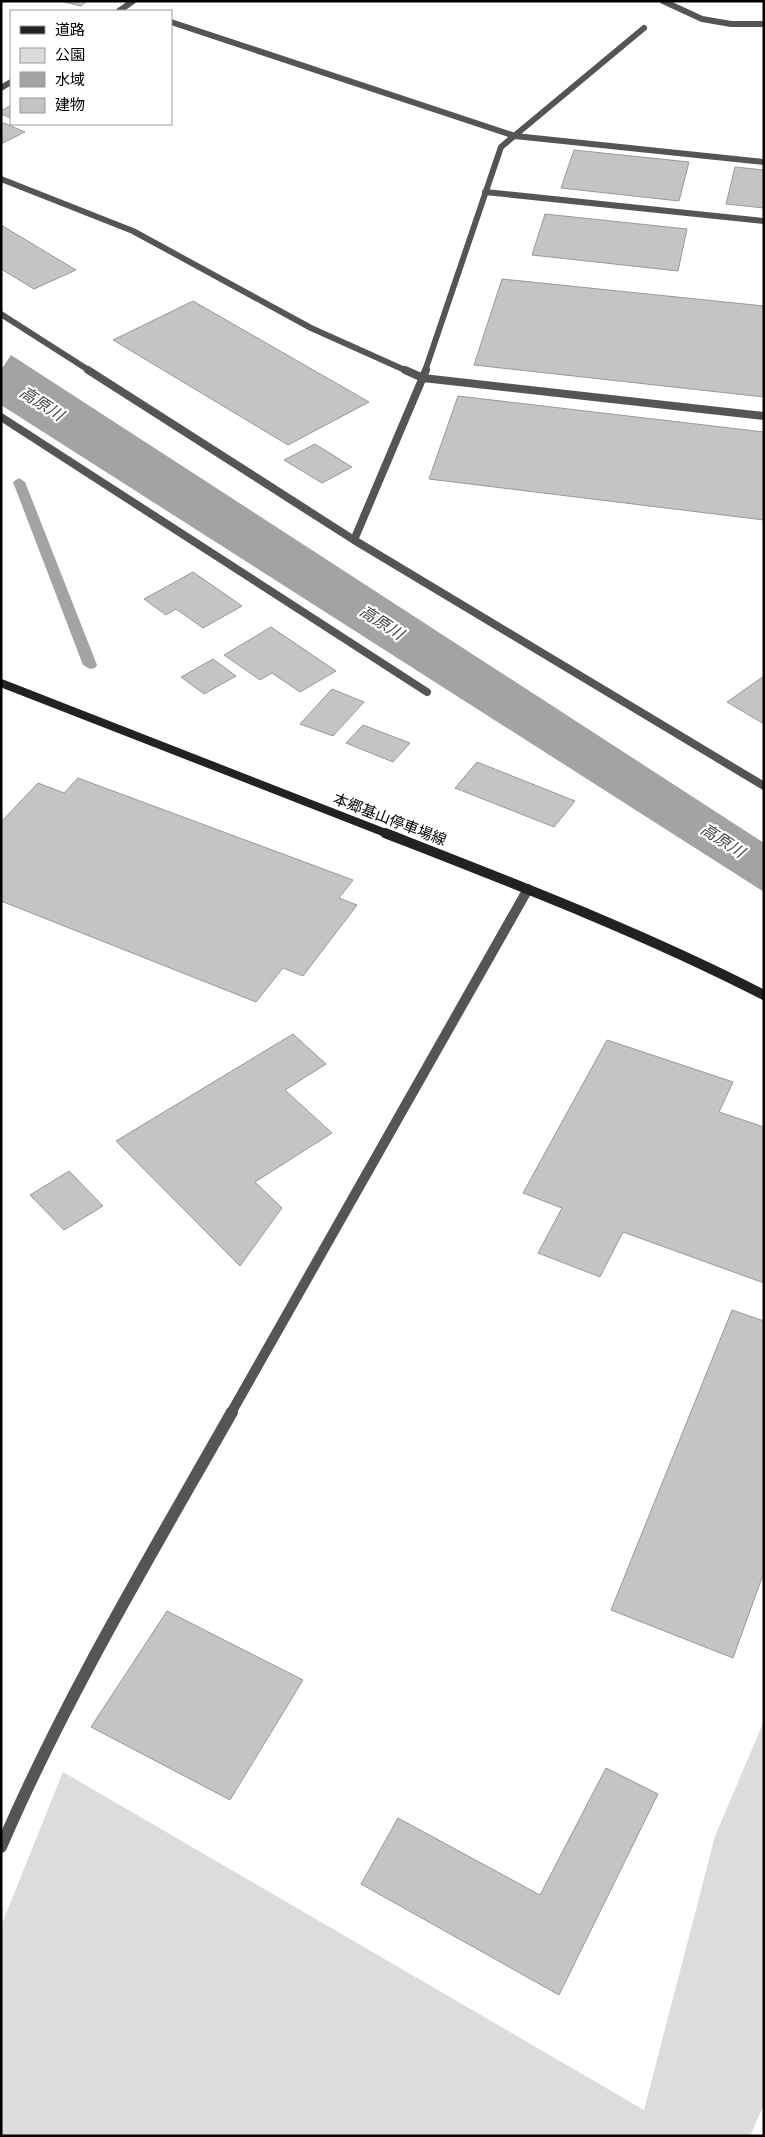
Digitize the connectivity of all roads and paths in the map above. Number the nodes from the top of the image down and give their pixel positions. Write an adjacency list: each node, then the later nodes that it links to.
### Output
1 (133, 1): 3 (street)
2 (663, 1): 5 (street)
3 (120, 10)
4 (172, 22): 7 (street)
5 (764, 24)
6 (644, 28): 7 (street)
7 (514, 136): 8 (street); 10 (street)
8 (764, 162)
9 (1, 179): 13 (street)
10 (485, 192): 11 (street); 13 (street)
11 (764, 221)
12 (1, 314): 16 (street)
13 (423, 378): 14 (street); 16 (street)
14 (764, 416)
15 (1, 417): 18 (street)
16 (354, 540): 19 (street)
17 (1, 683): 20 (main road, 本郷基山停車場線)
18 (427, 692)
19 (764, 786)
20 (528, 890): 21 (main road, 本郷基山停車場線); 22 (street)
21 (764, 995)
22 (1, 1847)

